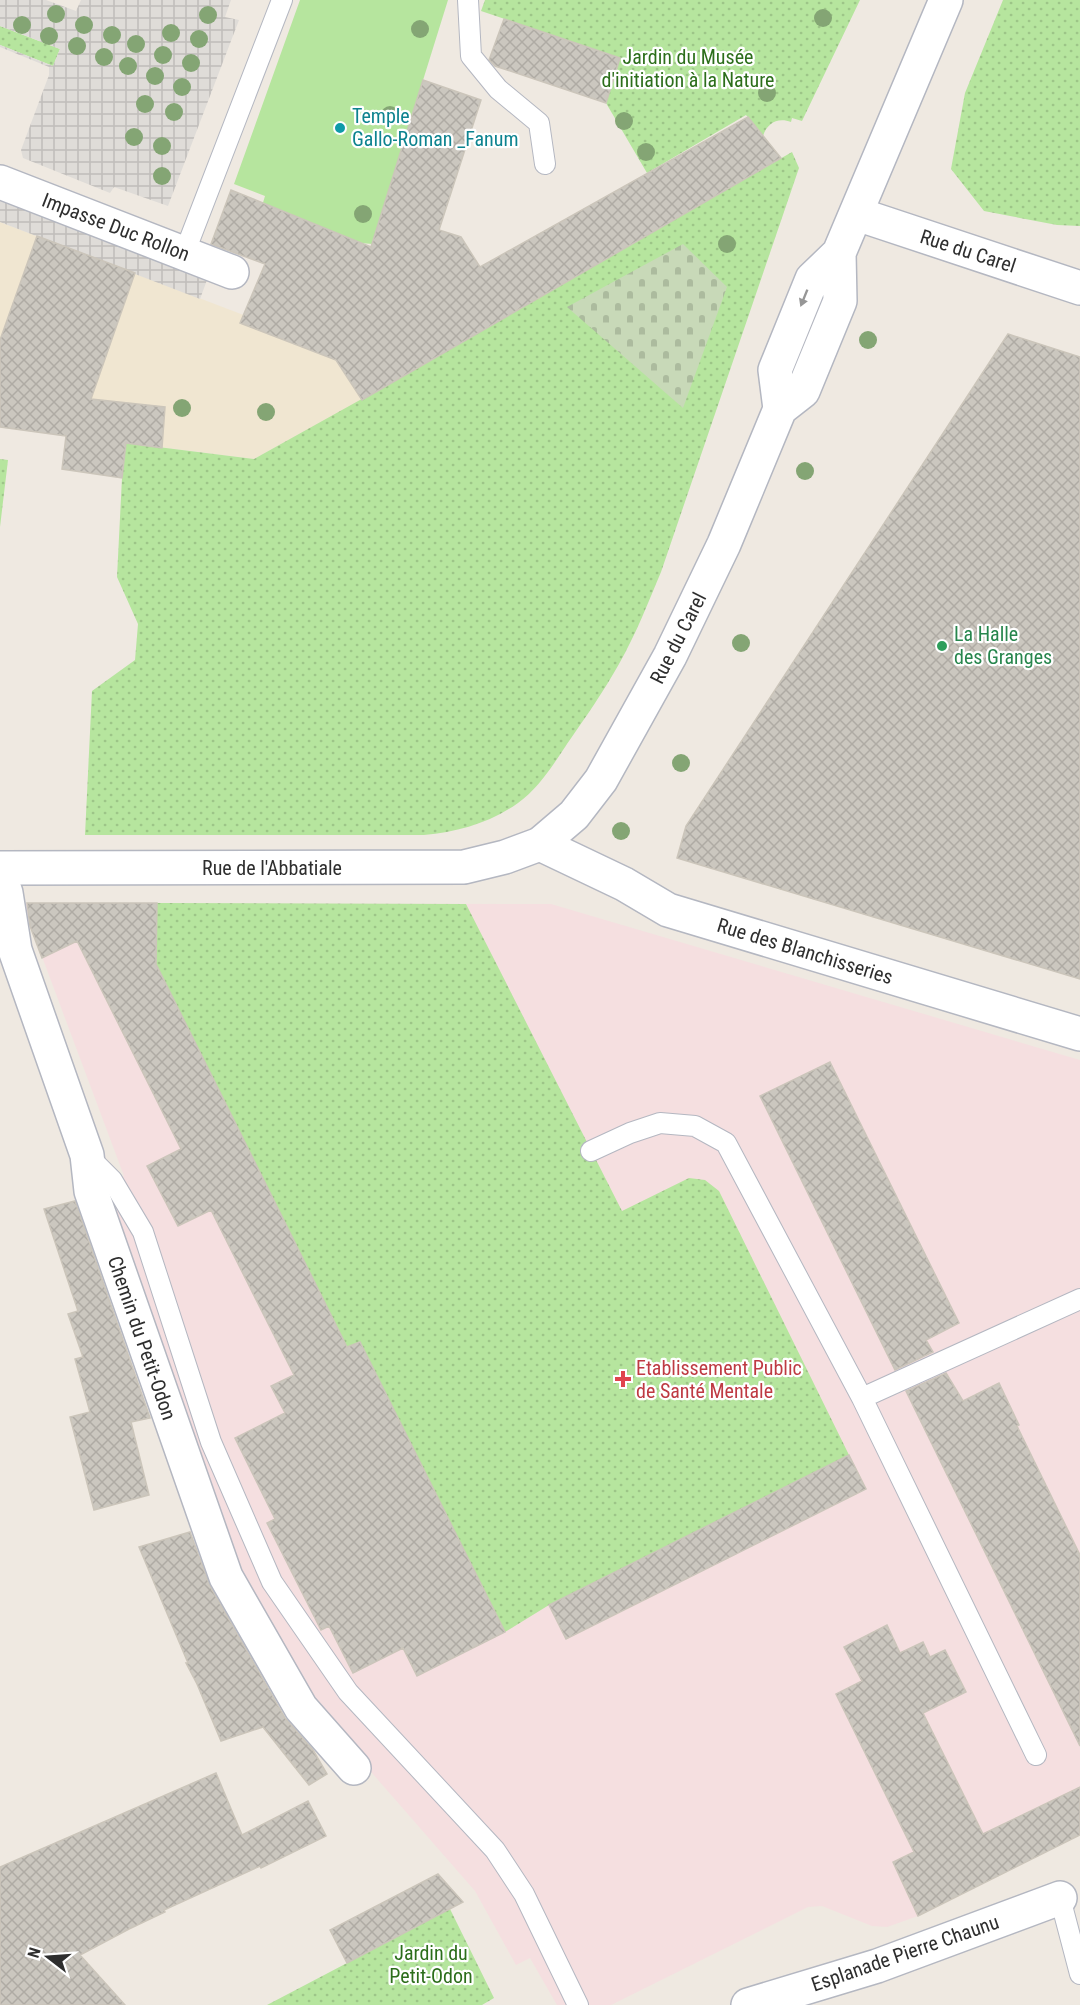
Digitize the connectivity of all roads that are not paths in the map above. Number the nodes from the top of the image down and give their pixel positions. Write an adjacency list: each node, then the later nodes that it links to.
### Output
1 (282, 0): 7 (lane)
2 (468, 0): 4 (lane)
3 (946, 0): 6 (street, Rue du Carel)
4 (545, 164)
5 (0, 182): 7 (street, Impasse Duc Rollon)
6 (857, 214): 9 (street, Rue du Carel); 10 (street, Rue du Carel)
7 (184, 254): 8 (street, Impasse Duc Rollon)
8 (232, 272)
9 (1080, 288)
10 (540, 844): 11 (street, Rue de l'Abbatiale); 13 (street, Rue des Blanchisseries)
11 (0, 868)
12 (0, 876): 15 (street, Chemin du Petit-Odon)
13 (1080, 1034)
14 (591, 1151): 17 (lane)
15 (87, 1155): 19 (street, Chemin du Petit-Odon); 22 (lane)
16 (1080, 1299): 17 (lane)
17 (862, 1398): 18 (lane)
18 (1036, 1755)
19 (354, 1768)
20 (1060, 1899): 21 (lane); 23 (street, Esplanade Pierre Chaunu)
21 (1080, 1974)
22 (578, 2005)
23 (748, 2005)

